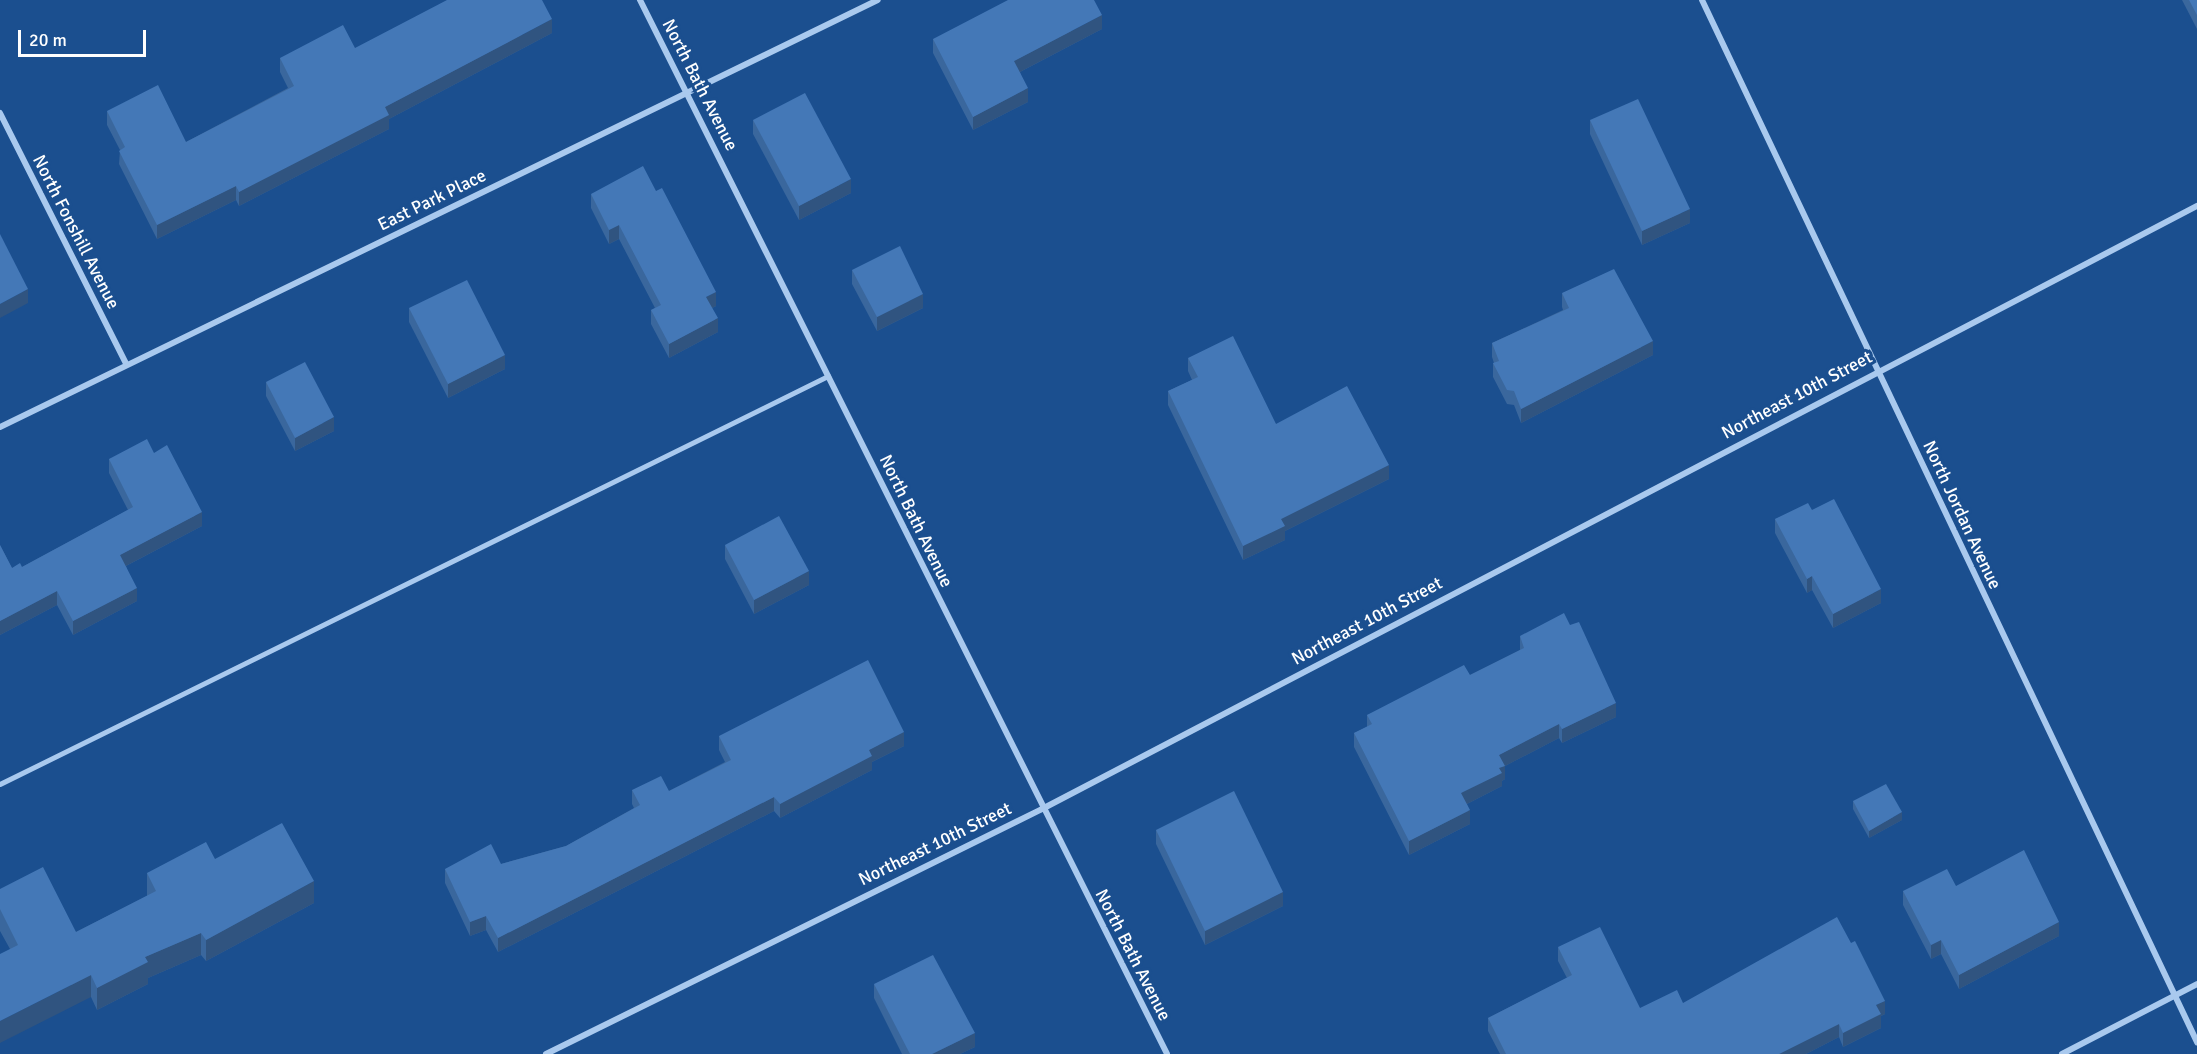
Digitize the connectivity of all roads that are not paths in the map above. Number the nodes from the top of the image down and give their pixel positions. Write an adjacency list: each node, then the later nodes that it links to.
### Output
1 (640, 0): 4 (street, North Bath Avenue)
2 (878, 0): 4 (street, East Park Place)
3 (1702, 0): 8 (street, North Jordan Avenue)
4 (688, 94): 7 (street, East Park Place); 9 (street, North Bath Avenue)
5 (0, 113): 7 (street, North Fonshill Avenue)
6 (2197, 206): 8 (street, Northeast 10th Street)
7 (126, 363): 10 (street, East Park Place)
8 (1876, 371): 12 (street, Northeast 10th Street); 14 (street, North Jordan Avenue)
9 (828, 376): 11 (lane); 12 (street, North Bath Avenue)
10 (0, 427)
11 (0, 784)
12 (1041, 809): 16 (street, Northeast 10th Street); 17 (street, North Bath Avenue)
13 (2197, 984): 14 (street)
14 (2173, 995): 15 (street, North Jordan Avenue); 18 (street)
15 (2197, 1042)
16 (546, 1054)
17 (1167, 1054)
18 (2062, 1054)

